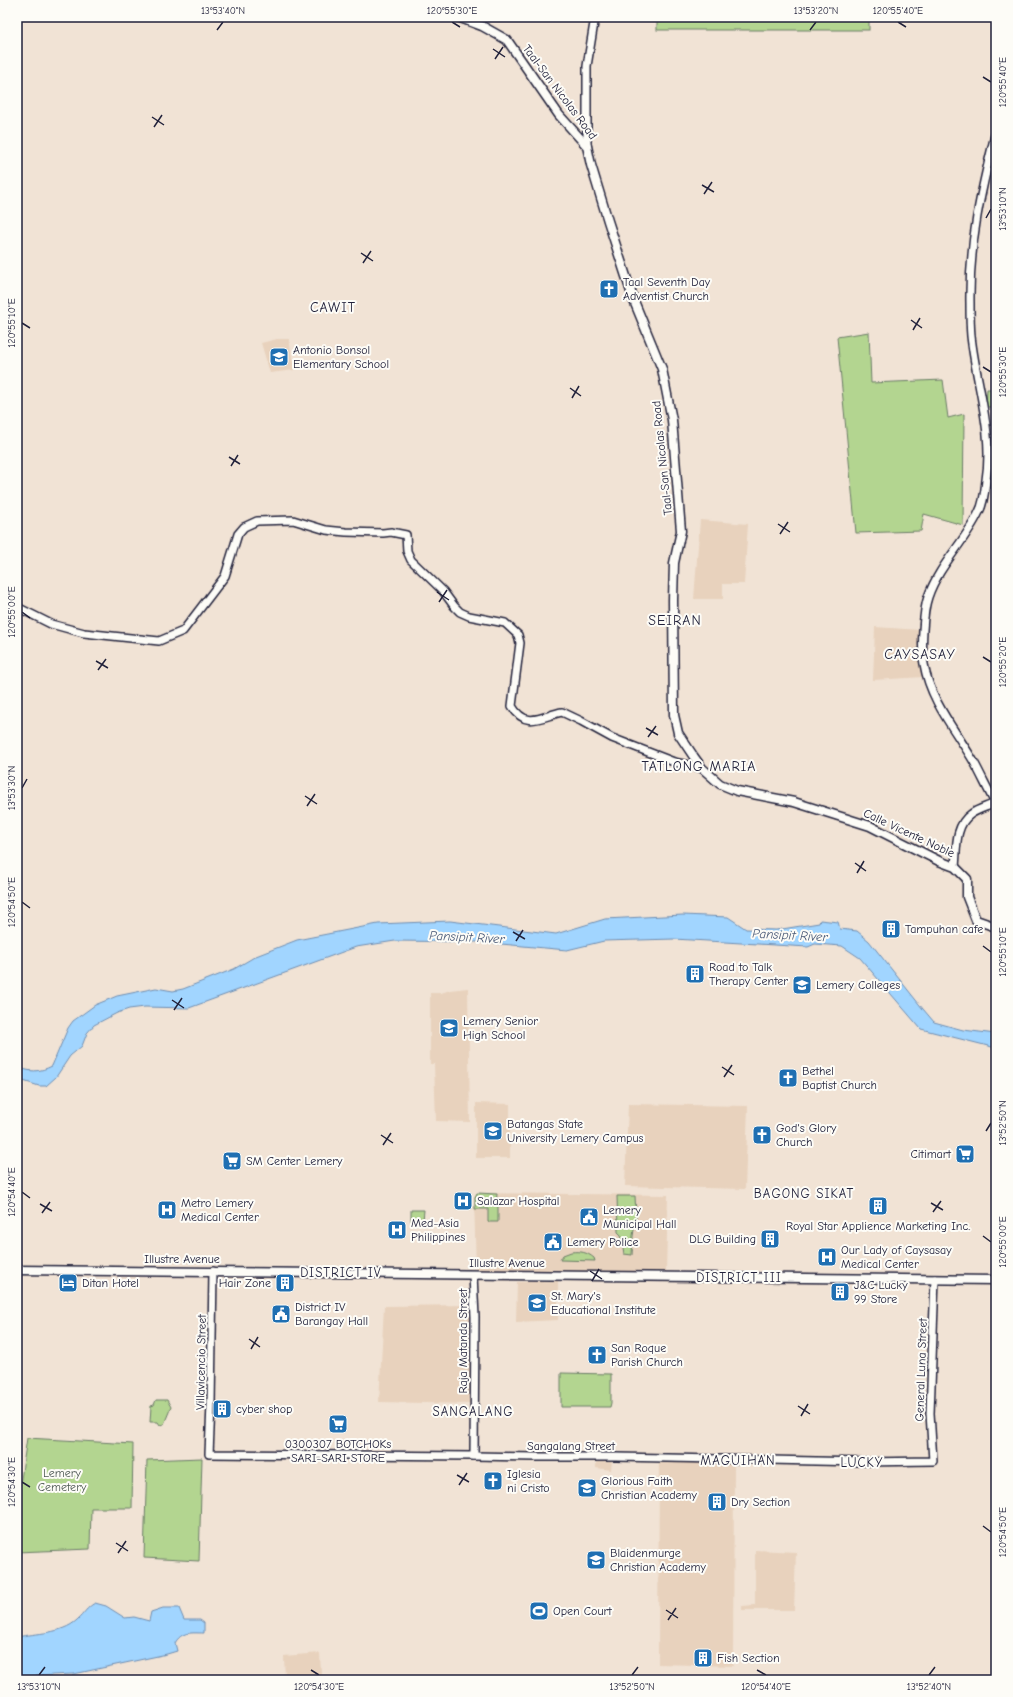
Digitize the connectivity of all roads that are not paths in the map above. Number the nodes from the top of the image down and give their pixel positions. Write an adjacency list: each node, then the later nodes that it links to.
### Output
1 (458, 17): 4 (main road, Taal-San Nicolas Road)
2 (595, 17): 4 (street)
3 (996, 131): 7 (street)
4 (587, 146): 6 (main road, Taal-San Nicolas Road)
5 (17, 607): 6 (street, Calle Vicente Noble)
6 (702, 768): 7 (main road, Calle Vicente Noble)
7 (955, 867): 8 (main road, Calle Vicente Noble)
8 (996, 927)
9 (17, 1270): 10 (main road, Illustre Avenue)
10 (213, 1271): 11 (main road, Illustre Avenue); 14 (street, Villavicencio Street)
11 (473, 1275): 12 (main road, Illustre Avenue); 15 (street, Raja Matanda Street)
12 (935, 1279): 13 (main road, Illustre Avenue); 16 (street, General Luna Street)
13 (996, 1280)
14 (209, 1454): 15 (street, Sangalang Street)
15 (474, 1456): 16 (street, Sangalang Street)
16 (933, 1461)

